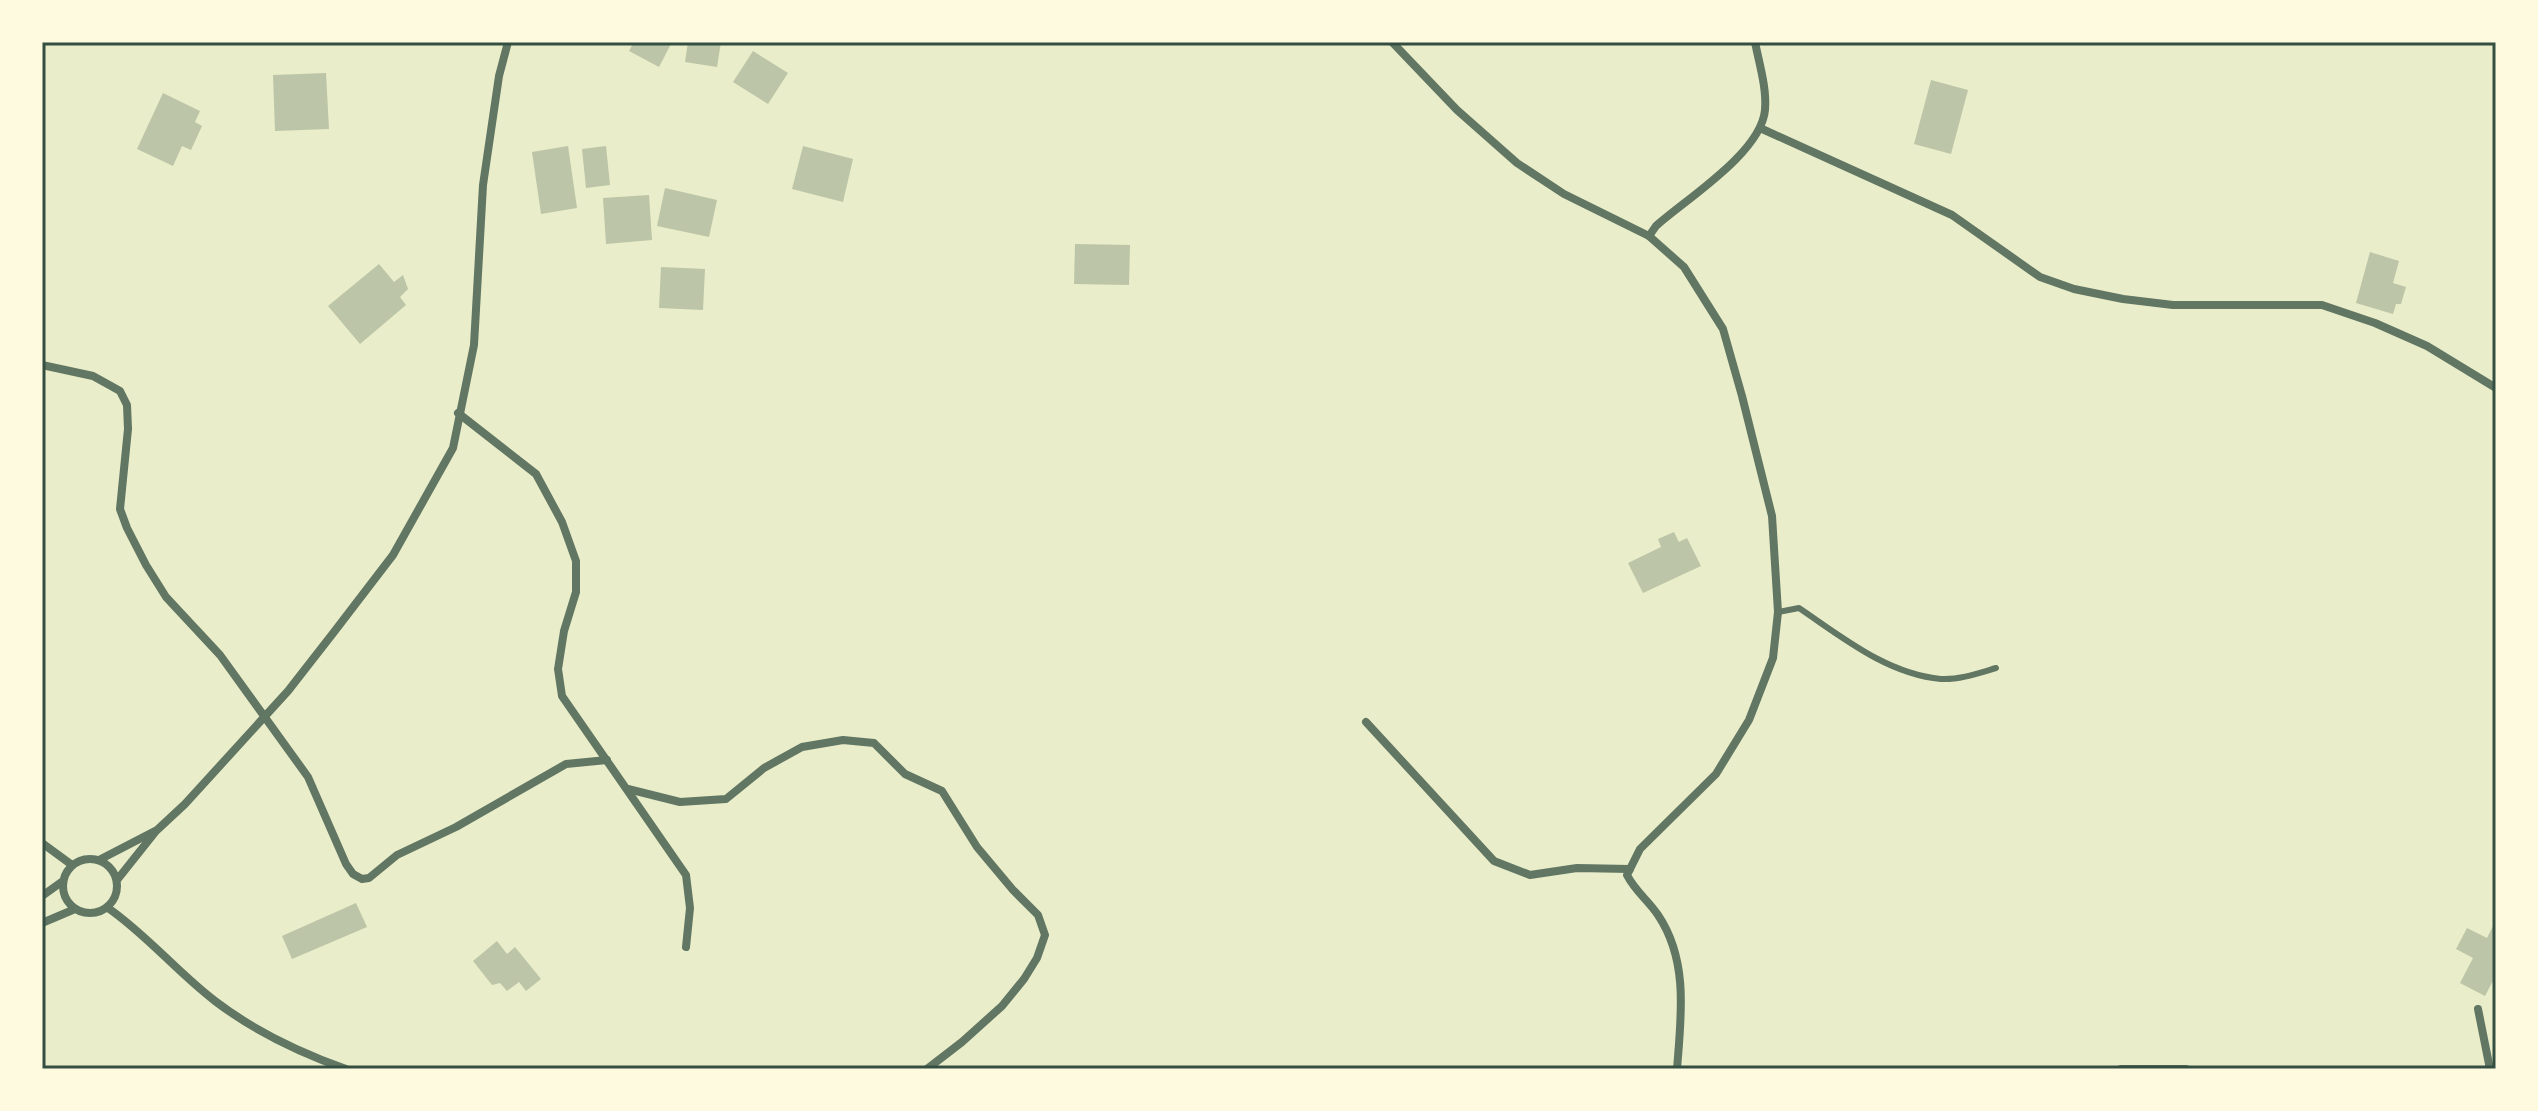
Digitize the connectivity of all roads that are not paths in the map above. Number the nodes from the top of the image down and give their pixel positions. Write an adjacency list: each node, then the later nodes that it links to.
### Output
1 (508, 42): 8 (street)
2 (1392, 42): 5 (street)
3 (1755, 42): 4 (street)
4 (1760, 128): 5 (street); 7 (street)
5 (1649, 236): 9 (street)
6 (42, 365): 11 (street)
7 (2496, 388)
8 (458, 413): 11 (street); 13 (street)
9 (1778, 612): 10 (lane); 19 (street)
10 (1996, 668)
11 (265, 716): 13 (street); 15 (street)
12 (1366, 722): 19 (street)
13 (607, 760): 14 (street)
14 (628, 789): 26 (street); 29 (street)
15 (156, 831): 17 (street); 20 (street)
16 (42, 843): 18 (street)
17 (99, 860): 18 (street); 20 (street)
18 (72, 865): 21 (street)
19 (1630, 869): 30 (street)
20 (117, 880): 23 (street)
21 (63, 881): 22 (street); 24 (street)
22 (42, 896)
23 (108, 908): 24 (street); 28 (street)
24 (75, 909): 25 (street)
25 (42, 923)
26 (686, 947)
27 (2478, 1009): 33 (street)
28 (346, 1069)
29 (927, 1069)
30 (1677, 1069)
31 (2121, 1069): 32 (street)
32 (2186, 1069)
33 (2490, 1069)

